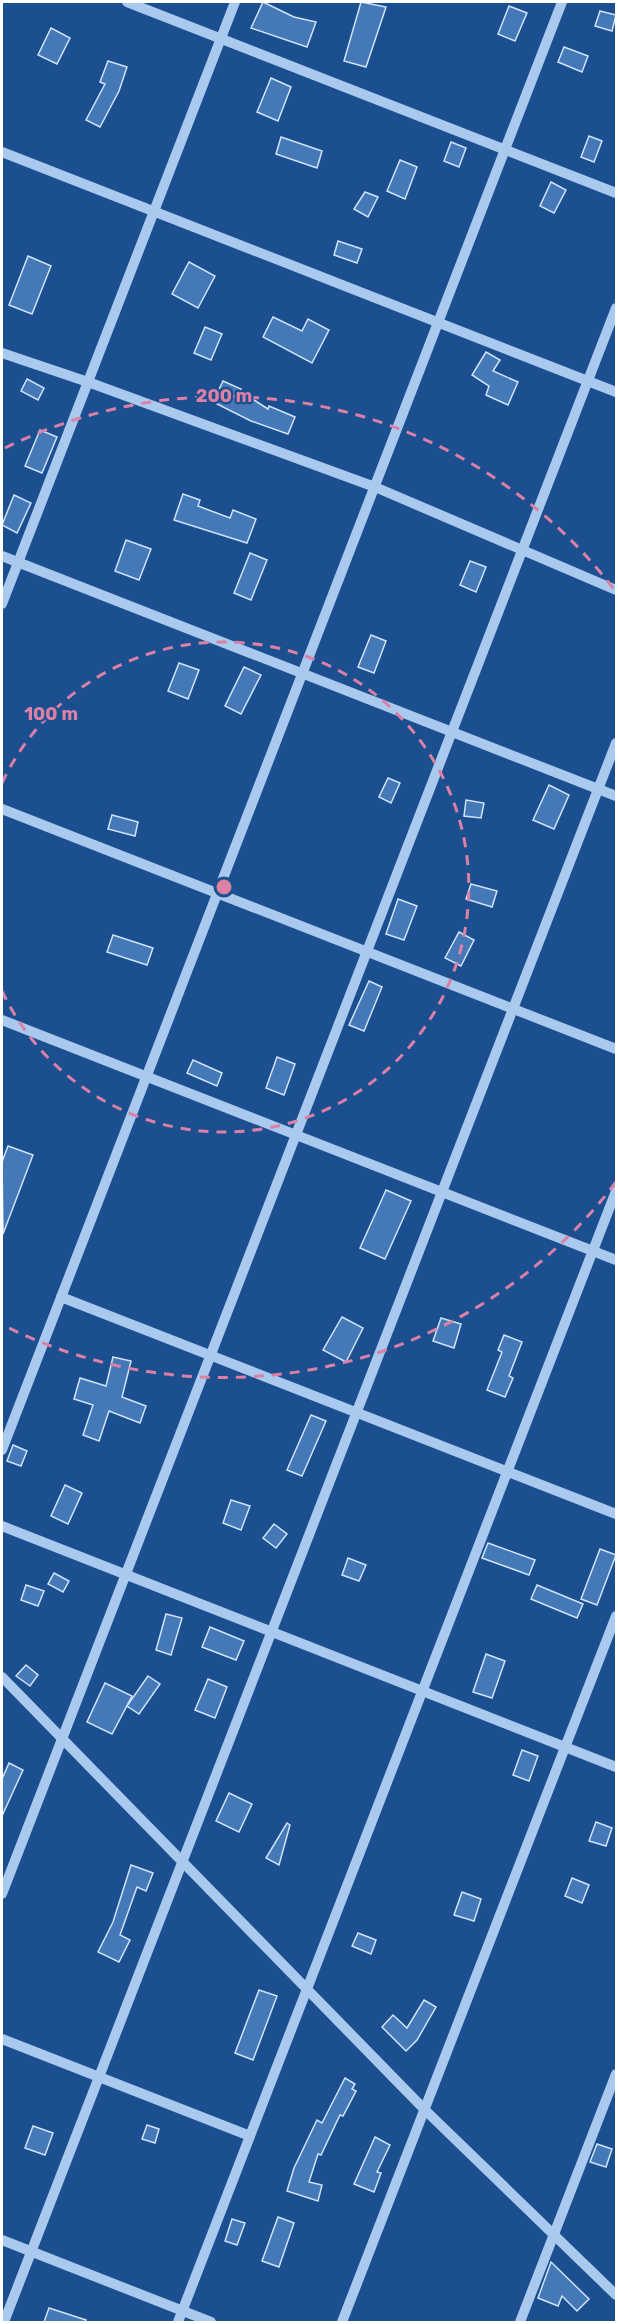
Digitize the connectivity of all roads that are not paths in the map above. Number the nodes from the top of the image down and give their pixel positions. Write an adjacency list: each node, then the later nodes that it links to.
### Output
1 (126, 2): 4 (street)
2 (235, 2): 4 (street)
3 (562, 2): 5 (street)
4 (221, 38): 5 (street); 8 (street)
5 (505, 149): 7 (street); 10 (street)
6 (2, 152): 8 (street)
7 (616, 193)
8 (154, 211): 10 (street); 13 (street)
9 (616, 308): 12 (street)
10 (438, 322): 12 (street); 15 (street)
11 (2, 353): 13 (street)
12 (588, 381): 14 (street); 16 (street)
13 (88, 382): 15 (street); 18 (street)
14 (616, 392)
15 (375, 487): 16 (street); 21 (street)
16 (523, 550): 19 (street); 22 (street)
17 (2, 556): 18 (street)
18 (17, 563): 20 (street); 21 (street)
19 (616, 590)
20 (2, 604)
21 (302, 674): 22 (street); 27 (street)
22 (452, 732): 24 (street); 28 (street)
23 (616, 743): 24 (street)
24 (599, 789): 25 (street); 29 (street)
25 (616, 796)
26 (2, 809): 27 (street)
27 (217, 893): 28 (street); 32 (street)
28 (367, 951): 29 (street); 33 (street)
29 (514, 1009): 31 (street); 35 (street)
30 (2, 1020): 32 (street)
31 (616, 1049)
32 (146, 1077): 33 (street); 38 (street)
33 (296, 1135): 35 (street); 39 (street)
34 (616, 1191): 36 (street)
35 (442, 1192): 36 (street); 40 (street)
36 (593, 1251): 37 (street); 42 (street)
37 (616, 1260)
38 (61, 1297): 39 (street); 41 (street)
39 (210, 1356): 40 (street); 45 (street)
40 (357, 1413): 42 (street); 47 (street)
41 (2, 1450)
42 (507, 1472): 43 (street); 49 (street)
43 (616, 1514)
44 (2, 1526): 45 (street)
45 (125, 1575): 47 (street); 50 (street)
46 (616, 1616): 51 (street)
47 (272, 1632): 49 (street); 53 (street)
48 (2, 1677): 50 (street)
49 (423, 1691): 51 (street); 55 (street)
50 (62, 1737): 53 (street); 54 (street)
51 (566, 1747): 52 (street); 59 (street)
52 (616, 1767)
53 (183, 1861): 55 (street); 58 (street)
54 (2, 1894)
55 (307, 1989): 59 (street); 60 (street)
56 (2, 2039): 58 (street)
57 (616, 2074): 61 (street)
58 (99, 2077): 60 (street); 63 (street)
59 (425, 2110): 61 (street); 69 (street)
60 (250, 2136): 65 (street)
61 (555, 2234): 64 (street); 70 (street)
62 (2, 2240): 63 (street)
63 (31, 2252): 65 (street); 66 (street)
64 (616, 2295)
65 (182, 2311): 67 (street); 68 (street)
66 (4, 2322)
67 (177, 2322)
68 (211, 2322)
69 (342, 2322)
70 (520, 2322)

